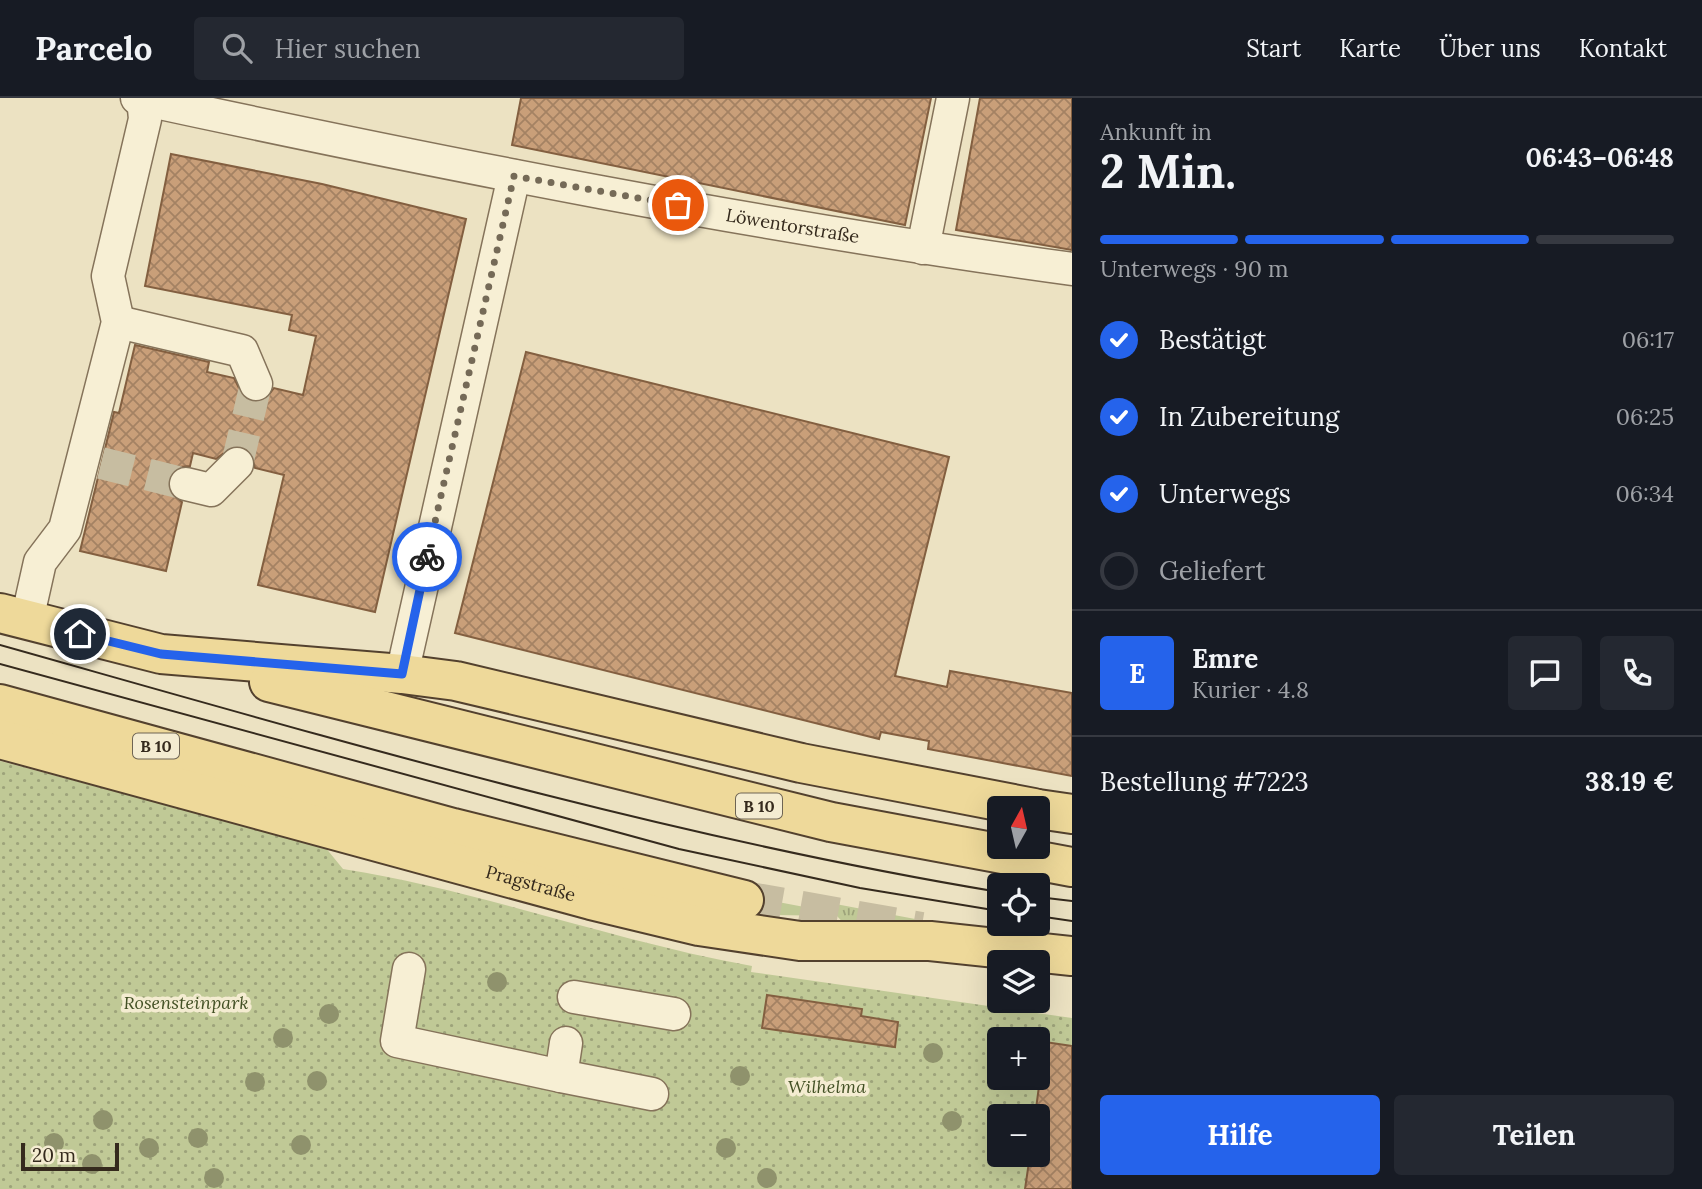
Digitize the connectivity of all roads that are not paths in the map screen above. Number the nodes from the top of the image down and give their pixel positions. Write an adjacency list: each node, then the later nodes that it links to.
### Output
1 (141, 98): 3 (street, Löwentorstraße); 6 (street)
2 (953, 98): 4 (street)
3 (514, 176): 4 (street, Löwentorstraße); 12 (street)
4 (923, 248): 5 (street, Löwentorstraße)
5 (1072, 269)
6 (118, 322): 7 (street); 10 (street)
7 (256, 384)
8 (237, 464): 9 (street)
9 (186, 484)
10 (14, 617): 11 (main road, B 10)
11 (161, 654): 12 (main road); 18 (main road, B 10)
12 (402, 674): 15 (main road)
13 (0, 704): 19 (main road, B 10)
14 (0, 739): 20 (main road, Pragstraße)
15 (987, 800)
16 (1050, 811): 17 (main road)
17 (1072, 814)
18 (1072, 867)
19 (744, 900)
20 (1072, 956)
21 (409, 970): 25 (street)
22 (574, 997): 23 (street)
23 (674, 1014)
24 (566, 1042): 25 (street)
25 (561, 1076): 26 (street)
26 (652, 1094)

